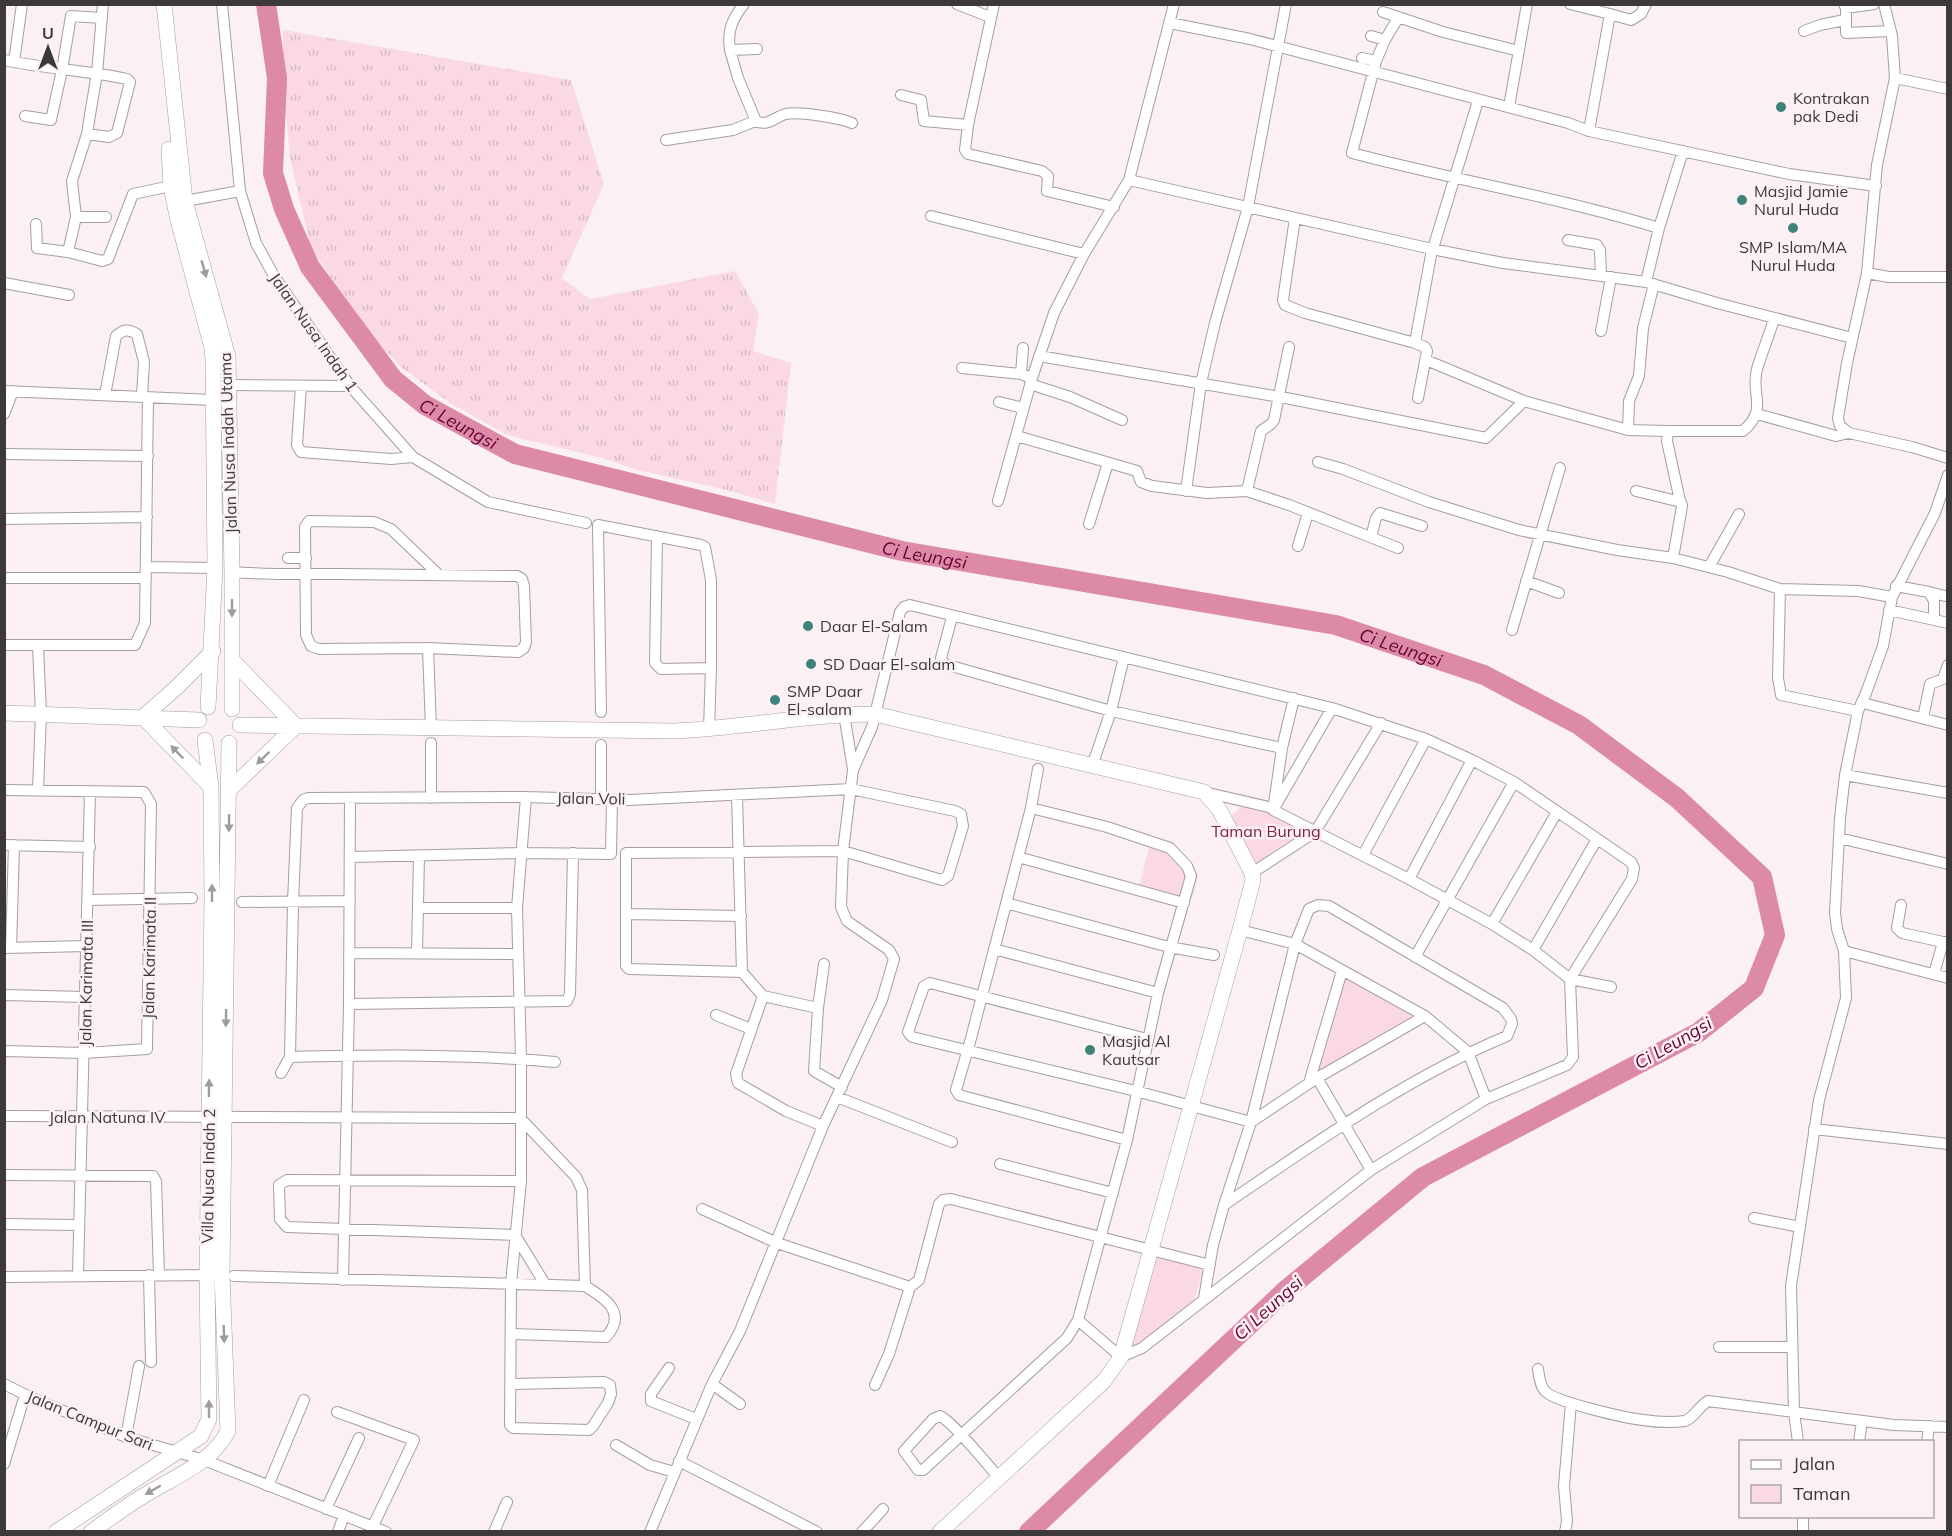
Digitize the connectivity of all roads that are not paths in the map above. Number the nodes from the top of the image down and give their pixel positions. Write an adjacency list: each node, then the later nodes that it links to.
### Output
1 (22, 4): 33 (street)
2 (103, 4): 20 (street)
3 (154, 4): 49 (street, Jalan Nusa Indah Utama)
4 (164, 4): 49 (street, Jalan Nusa Indah Utama)
5 (222, 4): 55 (street, Jalan Nusa Indah 1)
6 (744, 4): 30 (street)
7 (957, 4): 19 (street)
8 (994, 4): 19 (street)
9 (1174, 4): 23 (street)
10 (1286, 4): 28 (street)
11 (1527, 4): 31 (street)
12 (1570, 4): 18 (street)
13 (1646, 4): 18 (street)
14 (1874, 4): 16 (street)
15 (1884, 4): 25 (street)
16 (1845, 6): 22 (street)
17 (1383, 12): 21 (street)
18 (1610, 14): 46 (street)
19 (990, 17): 45 (street)
20 (102, 18): 35 (street); 36 (street)
21 (1398, 18): 27 (street); 31 (street)
22 (1845, 20): 24 (street); 25 (street)
23 (1170, 23): 28 (street); 52 (street)
24 (1804, 31)
25 (1891, 31): 37 (street)
26 (1371, 36): 27 (street)
27 (1385, 40): 34 (street)
28 (1277, 46): 34 (street); 58 (street)
29 (757, 49): 30 (street)
30 (730, 50): 43 (street)
31 (1519, 51): 41 (street)
32 (1362, 58): 34 (street)
33 (9, 61): 35 (street)
34 (1375, 66): 40 (street); 51 (street)
35 (62, 70): 36 (street); 42 (street)
36 (97, 73): 47 (street); 47 (street)
37 (1895, 78): 38 (street); 54 (street)
38 (1947, 89)
39 (901, 95): 45 (street)
40 (1478, 100): 41 (street); 51 (street)
41 (1509, 108): 46 (street)
42 (25, 116)
43 (754, 121): 44 (street); 48 (street)
44 (852, 123)
45 (968, 125): 57 (street)
46 (1590, 131): 50 (street)
47 (87, 134): 60 (street)
48 (666, 140)
49 (173, 142): 53 (street, Jalan Nusa Indah Utama); 56 (street, Jalan Nusa Indah Utama)
50 (1683, 151): 54 (street); 64 (street)
51 (1453, 178): 64 (street); 66 (street)
52 (1130, 180): 57 (street); 58 (street)
53 (171, 186): 67 (street); 94 (street, Jalan Nusa Indah Utama)
54 (1876, 186): 69 (street)
55 (240, 191): 56 (street); 88 (street, Jalan Nusa Indah 1)
56 (185, 201): 86 (street, Jalan Nusa Indah Utama, one-way to 86)
57 (1114, 207): 68 (street)
58 (1248, 207): 62 (street); 85 (street)
59 (931, 216): 68 (street)
60 (76, 217): 61 (street); 67 (street)
61 (106, 217)
62 (1295, 218): 66 (street); 78 (street)
63 (36, 224): 67 (street)
64 (1659, 228): 73 (street)
65 (1568, 240): 70 (street)
66 (1432, 249): 70 (street); 78 (street)
67 (68, 252)
68 (1084, 254): 81 (street)
69 (1867, 273): 71 (street); 77 (street)
70 (1606, 276): 73 (street); 76 (street)
71 (1947, 277)
72 (4, 283): 74 (street)
73 (1650, 283): 75 (street); 101 (street)
74 (69, 295)
75 (1774, 319): 77 (street); 99 (street)
76 (1601, 331)
77 (1852, 338): 103 (street)
78 (1415, 343): 82 (street)
79 (1289, 347): 92 (street)
80 (1023, 348): 84 (street)
81 (1039, 356): 84 (street); 85 (street)
82 (1426, 360): 93 (street); 95 (street)
83 (962, 368): 84 (street)
84 (1028, 378): 97 (street); 100 (street)
85 (1201, 383): 92 (street); 113 (street)
86 (229, 385): 87 (street); 135 (street, Jalan Nusa Indah Utama)
87 (301, 386): 88 (street); 107 (street)
88 (350, 386): 107 (street, Jalan Nusa Indah 1)
89 (9, 391): 90 (street); 98 (street)
90 (105, 395): 91 (street); 91 (street)
91 (145, 397): 94 (street); 106 (street)
92 (1279, 397): 95 (street); 114 (street)
93 (1418, 398)
94 (214, 400): 134 (street, Jalan Nusa Indah Utama)
95 (1524, 401): 101 (street)
96 (999, 402): 97 (street)
97 (1023, 408): 104 (street)
98 (4, 414)
99 (1757, 414): 102 (street); 103 (street)
100 (1122, 420)
101 (1628, 430): 102 (street)
102 (1668, 431): 117 (street)
103 (1849, 433): 108 (street)
104 (1017, 436): 110 (street); 116 (street)
105 (4, 454): 106 (street)
106 (148, 456): 120 (street)
107 (413, 457): 122 (street, Jalan Nusa Indah 1)
108 (1947, 459)
109 (1318, 462): 125 (street)
110 (1108, 463): 113 (street); 123 (street)
111 (1560, 468): 125 (street)
112 (1947, 476): 141 (street)
113 (1186, 491): 114 (street)
114 (1247, 491): 118 (street)
115 (1636, 491): 117 (street)
116 (998, 501)
117 (1680, 501): 132 (street)
118 (1308, 513): 127 (street); 128 (street)
119 (1739, 514): 133 (street)
120 (147, 517): 121 (street); 136 (street)
121 (4, 519)
122 (586, 522)
123 (1089, 524)
124 (1422, 526): 127 (street)
125 (1540, 534): 132 (street); 140 (street)
126 (657, 536): 159 (street); 159 (street); 166 (street)
127 (1371, 537): 129 (street)
128 (1298, 546)
129 (1398, 548)
130 (288, 558): 131 (street)
131 (306, 558): 137 (street); 138 (street)
132 (1672, 558): 133 (street)
133 (1709, 567): 142 (street)
134 (215, 568): 136 (street); 155 (street, Jalan Nusa Indah Utama)
135 (232, 572): 137 (street); 157 (street, Jalan Nusa Indah Utama, one-way to 157)
136 (146, 573): 139 (street); 153 (street)
137 (307, 574): 138 (street); 154 (street)
138 (439, 575): 154 (street)
139 (4, 578)
140 (1526, 581): 144 (street); 151 (street)
141 (1896, 586): 143 (street); 146 (street)
142 (1780, 589): 146 (street); 162 (street)
143 (1929, 592): 145 (street); 149 (street)
144 (1559, 593)
145 (1945, 596)
146 (1892, 597): 147 (street)
147 (1889, 610): 149 (street); 162 (street)
148 (952, 617): 156 (street); 165 (street); 170 (street)
149 (1934, 619): 150 (street)
150 (1947, 623)
151 (1512, 630)
152 (4, 645): 153 (street)
153 (38, 646): 168 (street)
154 (428, 648): 179 (street)
155 (213, 651): 161 (street, Jalan Nusa Indah Utama); 171 (street)
156 (1124, 657): 160 (street); 165 (street)
157 (232, 660): 163 (street, Jalan Nusa Indah Utama); 177 (street)
158 (1947, 665): 172 (street)
159 (711, 668): 178 (street)
160 (1294, 698): 164 (street); 184 (street)
161 (208, 707): 163 (street); 173 (street)
162 (1860, 707): 172 (street); 189 (street)
163 (232, 708): 175 (street)
164 (1332, 708): 174 (street); 205 (street)
165 (1111, 711): 184 (street); 186 (street)
166 (601, 712)
167 (4, 713): 168 (street)
168 (40, 714): 171 (street); 194 (street)
169 (844, 714): 170 (street); 178 (street); 188 (street)
170 (875, 714): 186 (street); 188 (street)
171 (143, 717): 173 (street); 191 (street, one-way to 171)
172 (1923, 718): 176 (street)
173 (199, 720): 181 (street)
174 (1381, 723): 180 (street); 207 (street)
175 (240, 725): 177 (street); 182 (street)
176 (1947, 725)
177 (296, 726): 179 (street); 195 (street, one-way to 195)
178 (709, 729): 179 (street)
179 (431, 736): 202 (street)
180 (1426, 739): 185 (street); 216 (street)
181 (205, 741): 182 (street); 191 (street, Villa Nusa Indah 2)
182 (229, 743): 195 (street, Villa Nusa Indah 2)
183 (601, 745): 203 (street)
184 (1282, 748): 205 (street)
185 (1472, 760): 190 (street); 222 (street)
186 (1092, 766): 197 (street)
187 (1038, 769): 204 (street)
188 (853, 770): 192 (street)
189 (1845, 775): 198 (street); 208 (street)
190 (1514, 782): 206 (street); 230 (street)
191 (211, 787): 288 (street, Villa Nusa Indah 2, one-way to 191)
192 (851, 789): 199 (street, Jalan Voli); 212 (street); 212 (street, Jalan Voli)
193 (4, 790): 194 (street)
194 (38, 790): 196 (street)
195 (229, 790): 288 (street, Villa Nusa Indah 2, one-way to 288)
196 (90, 792): 211 (street, Jalan Karimata III); 224 (street, Jalan Karimata II)
197 (1204, 792): 205 (street); 221 (street)
198 (1947, 793)
199 (736, 796): 203 (street, Jalan Voli); 215 (street)
200 (526, 797): 202 (street, Jalan Voli); 203 (street, Jalan Voli); 213 (street)
201 (350, 798): 202 (street, Jalan Voli); 218 (street); 229 (street, Jalan Voli)
202 (431, 798)
203 (607, 799): 214 (street)
204 (1031, 808): 219 (street); 232 (street)
205 (1273, 809): 207 (street)
206 (1557, 812): 209 (street); 238 (street)
207 (1315, 832): 216 (street); 221 (street)
208 (1839, 838): 220 (street); 247 (street)
209 (1597, 840): 246 (street); 258 (street)
210 (9, 845): 211 (street); 223 (street)
211 (90, 847): 226 (street, Jalan Karimata III)
212 (843, 851): 215 (street); 283 (street)
213 (521, 853): 214 (street); 217 (street); 235 (street)
214 (573, 853): 265 (street)
215 (739, 853): 236 (street); 237 (street)
216 (1363, 855): 222 (street)
217 (419, 856): 218 (street); 234 (street)
218 (351, 857): 227 (street)
219 (1018, 857): 231 (street); 232 (street)
220 (1947, 864)
221 (1252, 873): 239 (street)
222 (1409, 879): 230 (street)
223 (9, 896): 244 (street)
224 (150, 898): 225 (street); 226 (street); 275 (street, Jalan Karimata II)
225 (192, 898)
226 (88, 900): 242 (street, Jalan Karimata III)
227 (350, 901): 229 (street); 248 (street)
228 (242, 902): 229 (street)
229 (293, 902): 277 (street, Jalan Voli)
230 (1448, 902): 238 (street); 252 (street)
231 (1006, 903): 243 (street); 245 (street)
232 (1184, 903): 243 (street)
233 (1901, 905): 240 (street)
234 (418, 908): 235 (street); 249 (street)
235 (517, 908): 250 (street)
236 (626, 914): 237 (street); 255 (street)
237 (741, 916): 255 (street)
238 (1491, 924): 246 (street)
239 (1240, 930): 241 (street); 285 (street)
240 (1945, 942): 256 (street)
241 (1295, 944): 252 (street); 254 (street); 291 (street)
242 (86, 946): 244 (street); 264 (street, Jalan Karimata III)
243 (1170, 947): 251 (street); 260 (street)
244 (8, 948)
245 (994, 949): 260 (street); 263 (street)
246 (1533, 950): 258 (street)
247 (1844, 951): 256 (street); 294 (street)
248 (349, 953): 249 (street); 266 (street)
249 (417, 953): 250 (street)
250 (517, 954): 265 (street)
251 (1214, 955)
252 (1415, 957): 274 (street)
253 (824, 964): 267 (street)
254 (1342, 971): 269 (street); 281 (street)
255 (742, 972): 262 (street)
256 (1934, 974): 257 (street)
257 (1947, 978)
258 (1570, 979): 259 (street); 284 (street)
259 (1611, 987)
260 (1158, 993): 271 (street)
261 (4, 995): 264 (street)
262 (763, 996): 267 (street); 270 (street)
263 (982, 996): 271 (street); 272 (street); 272 (street)
264 (85, 997): 275 (street, Jalan Karimata III)
265 (519, 1003): 266 (street); 278 (street)
266 (350, 1004): 276 (street)
267 (818, 1008): 283 (street)
268 (716, 1015): 270 (street)
269 (1425, 1016): 274 (street); 281 (street)
270 (751, 1029): 293 (street)
271 (1148, 1039): 282 (street)
272 (968, 1050): 282 (street); 295 (street)
273 (4, 1051): 275 (street)
274 (1468, 1052): 284 (street); 292 (street)
275 (84, 1053): 287 (street, Jalan Karimata III)
276 (348, 1056): 277 (street); 278 (street); 290 (street)
277 (290, 1058): 280 (street, Jalan Voli)
278 (521, 1058): 279 (street); 289 (street)
279 (555, 1062)
280 (282, 1073)
281 (1313, 1081): 291 (street); 292 (street)
282 (1136, 1091): 285 (street); 295 (street)
283 (840, 1092): 293 (street); 296 (street)
284 (1486, 1099): 299 (street)
285 (1191, 1105): 291 (street); 315 (street)
286 (4, 1116): 287 (street, Jalan Natuna IV)
287 (82, 1117): 288 (street, Jalan Natuna IV); 300 (street, Jalan Karimata III)
288 (216, 1118): 290 (street, Jalan Natuna IV); 319 (street, Villa Nusa Indah 2)
289 (520, 1118): 290 (street, Jalan Natuna IV); 303 (street); 324 (street)
290 (346, 1119): 302 (street)
291 (1251, 1122): 305 (street)
292 (1344, 1124): 299 (street); 305 (street)
293 (823, 1126): 314 (street)
294 (1814, 1129): 297 (street); 310 (street)
295 (1127, 1140): 304 (street)
296 (952, 1142)
297 (1947, 1144)
298 (1000, 1164): 304 (street)
299 (1371, 1170): 326 (street)
300 (81, 1174): 301 (street); 309 (street, Jalan Karimata III); 318 (street)
301 (4, 1175)
302 (346, 1179): 303 (street); 311 (street); 311 (street)
303 (521, 1181): 312 (street)
304 (1113, 1193): 313 (street)
305 (1224, 1205): 316 (street)
306 (702, 1209): 314 (street)
307 (1754, 1218): 310 (street)
308 (4, 1224): 309 (street)
309 (79, 1225): 317 (street, Jalan Karimata III)
310 (1800, 1227): 330 (street)
311 (345, 1228): 312 (street); 321 (street)
312 (515, 1235): 322 (street); 323 (street)
313 (1101, 1237): 315 (street); 325 (street); 327 (street)
314 (777, 1243): 325 (street); 338 (street)
315 (1150, 1250): 316 (street); 331 (street)
316 (1210, 1265): 326 (street)
317 (78, 1275): 318 (street); 320 (street)
318 (154, 1275): 319 (street); 332 (street)
319 (221, 1275): 321 (street); 357 (street, Villa Nusa Indah 2, one-way to 319); 358 (street, Villa Nusa Indah 2, one-way to 358)
320 (4, 1277)
321 (343, 1280): 322 (street)
322 (511, 1283): 323 (street); 328 (street)
323 (545, 1284): 324 (street)
324 (585, 1286): 328 (street)
325 (910, 1287): 339 (street)
326 (1204, 1299): 331 (street)
327 (1078, 1320): 331 (street); 350 (street)
328 (512, 1334): 337 (street)
329 (1719, 1347): 330 (street)
330 (1792, 1347): 345 (street)
331 (1122, 1357): 362 (street)
332 (151, 1362)
333 (139, 1366): 351 (street)
334 (669, 1368): 346 (street)
335 (1538, 1369): 343 (street)
336 (4, 1384): 340 (street, Jalan Campur Sari)
337 (512, 1384): 337 (street)
338 (712, 1384): 342 (street); 346 (street)
339 (874, 1385)
340 (24, 1395): 351 (street, Jalan Campur Sari); 360 (street)
341 (304, 1400): 363 (street)
342 (740, 1404)
343 (1571, 1404): 345 (street); 378 (street)
344 (337, 1412): 368 (street)
345 (1794, 1412): 347 (street); 353 (street)
346 (696, 1419): 359 (street)
347 (1862, 1420): 348 (street); 354 (street)
348 (1929, 1426): 349 (street); 355 (street)
349 (1947, 1427)
350 (960, 1435): 350 (street); 362 (street)
351 (126, 1437): 357 (street, Jalan Campur Sari)
352 (359, 1438): 365 (street)
353 (1798, 1440)
354 (1859, 1440)
355 (1927, 1440)
356 (616, 1445): 361 (street)
357 (176, 1453): 358 (street, Jalan Campur Sari); 369 (street, Villa Nusa Indah 2)
358 (204, 1460): 363 (street, Jalan Campur Sari); 370 (street, Villa Nusa Indah 2, one-way to 370)
359 (679, 1461): 361 (street); 375 (street)
360 (4, 1464)
361 (674, 1473): 374 (street)
362 (999, 1478): 377 (street)
363 (268, 1486): 365 (street, Jalan Campur Sari)
364 (507, 1502): 373 (street)
365 (326, 1509): 367 (street, Jalan Campur Sari)
366 (882, 1509): 376 (street)
367 (344, 1515): 368 (street, Jalan Campur Sari); 371 (street)
368 (374, 1526): 372 (street, Jalan Campur Sari)
369 (56, 1532)
370 (91, 1532)
371 (338, 1532)
372 (386, 1532)
373 (494, 1532)
374 (650, 1532)
375 (817, 1532)
376 (862, 1532)
377 (940, 1532)
378 (1565, 1532)

